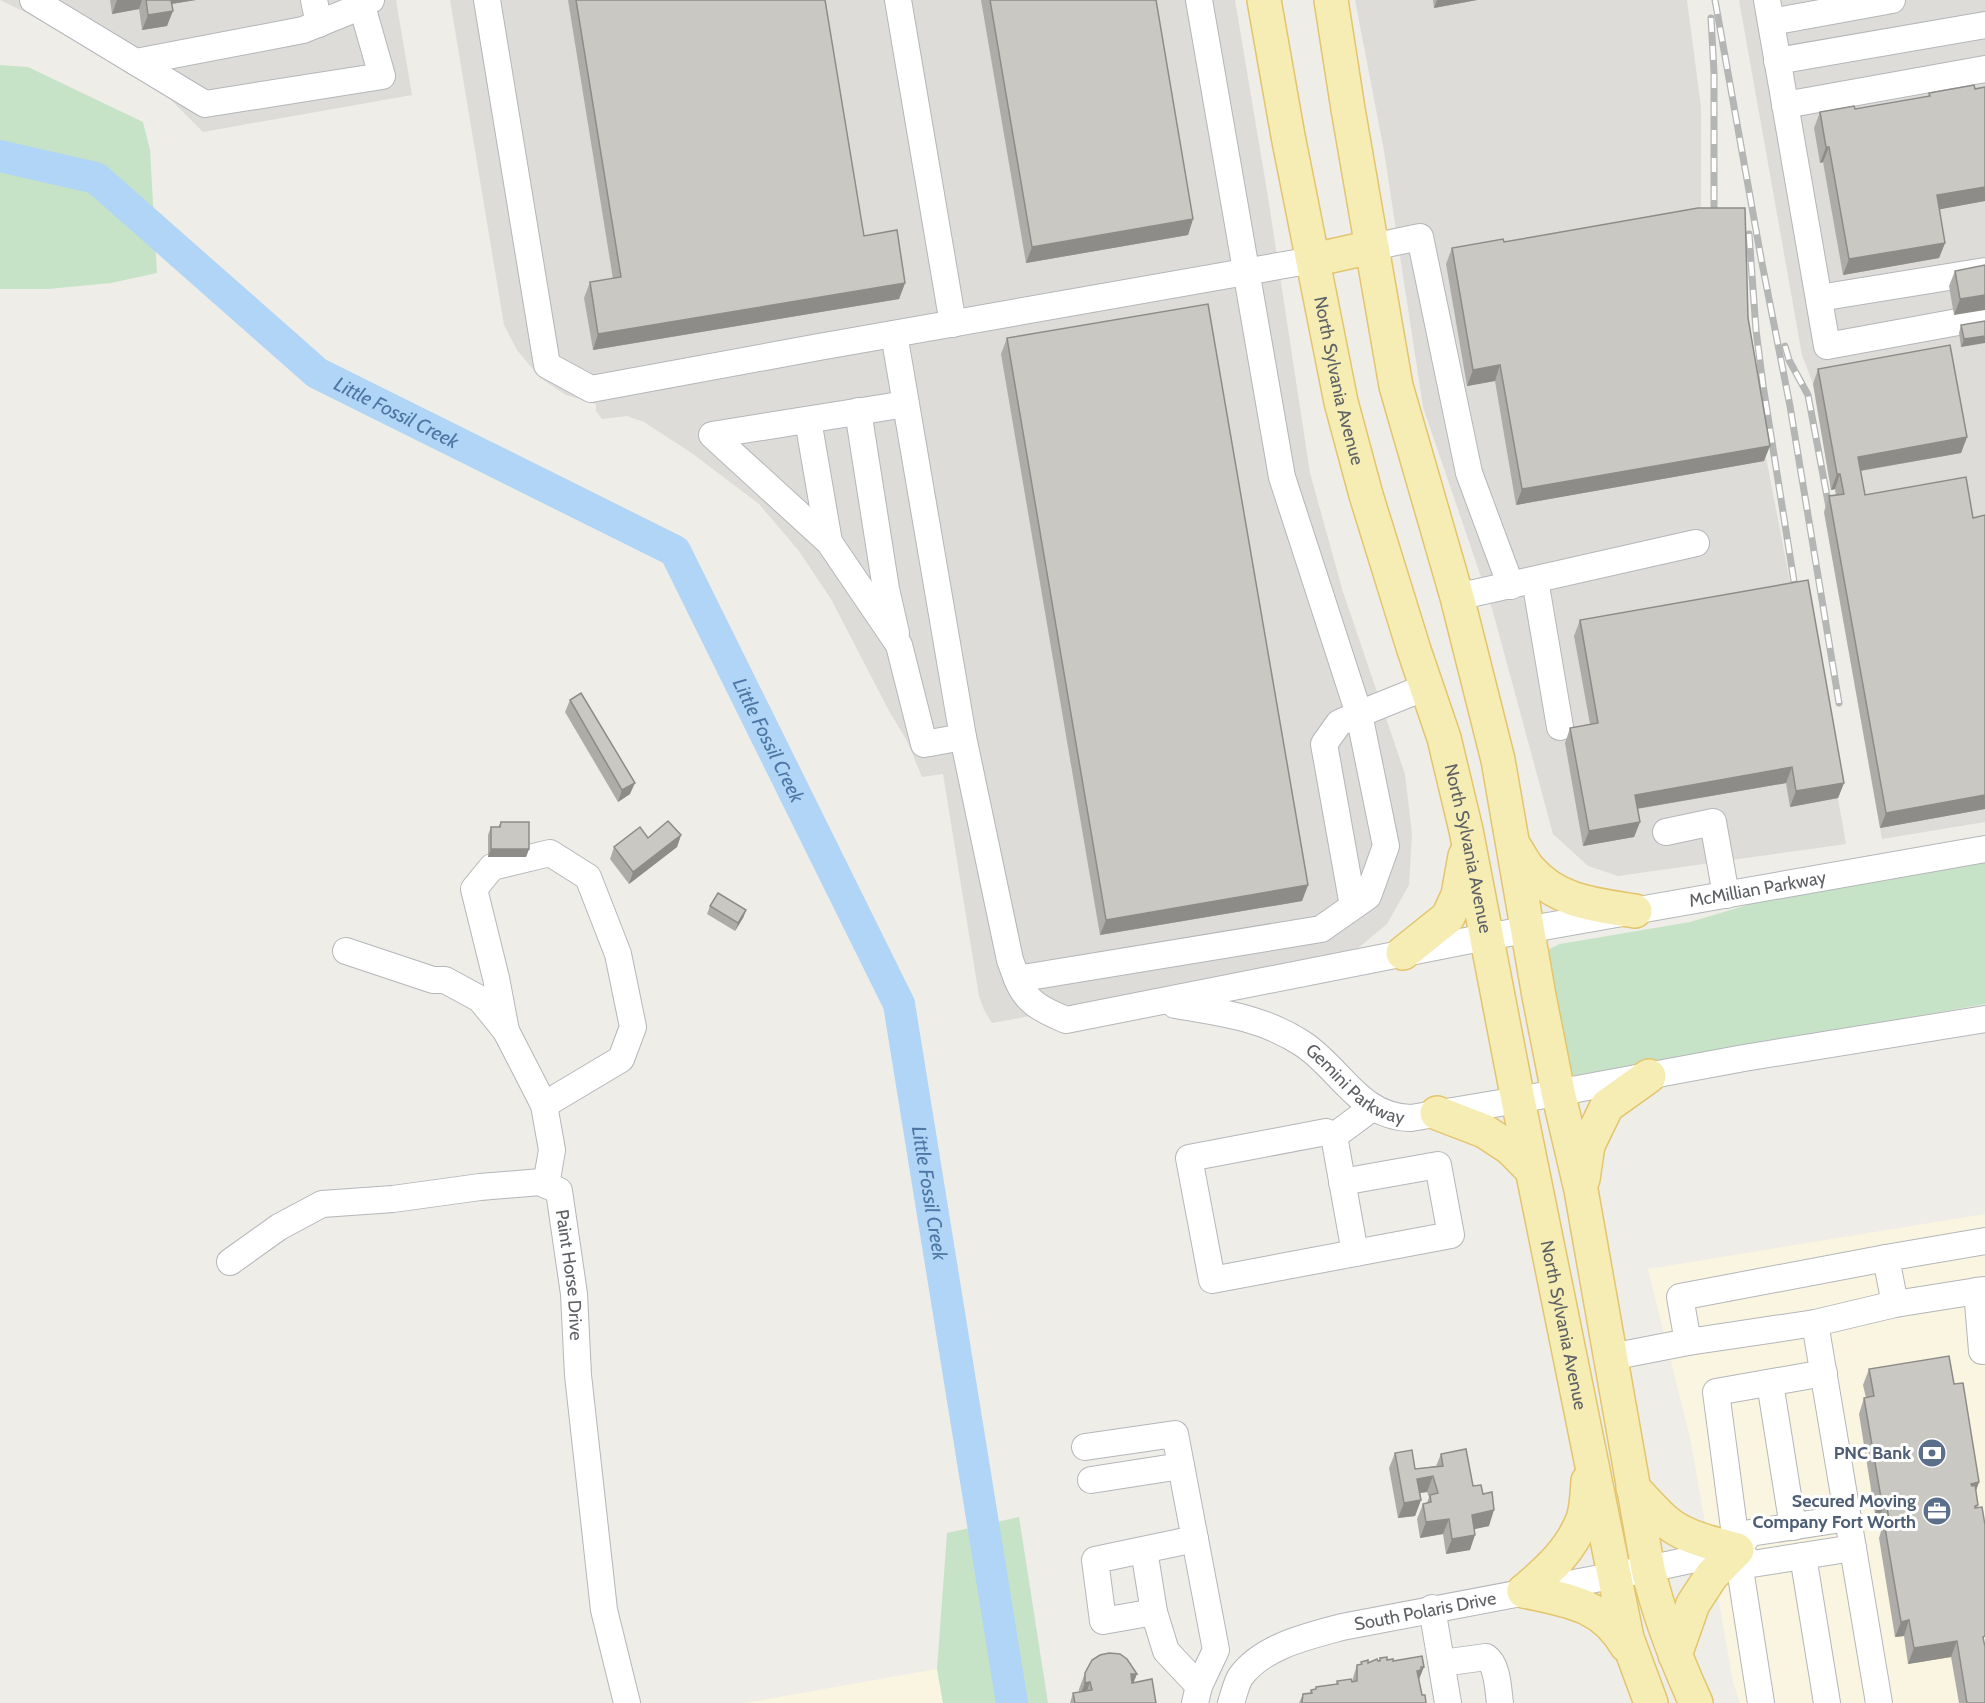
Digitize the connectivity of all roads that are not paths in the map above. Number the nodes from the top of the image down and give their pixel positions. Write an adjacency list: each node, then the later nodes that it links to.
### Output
1 (33, 0): 13 (street)
2 (487, 0): 23 (street)
3 (898, 0): 22 (street)
4 (1199, 0): 19 (street)
5 (1264, 0): 17 (main road, North Sylvania Avenue)
6 (1331, 0): 16 (main road)
7 (1892, 0): 9 (street)
8 (366, 3): 10 (street); 13 (street)
9 (1769, 11): 12 (street)
10 (317, 12): 13 (street)
11 (1985, 25): 12 (street)
12 (1778, 61): 15 (street)
13 (136, 62)
14 (1985, 69): 15 (street)
15 (1785, 105): 20 (street)
16 (1372, 247): 17 (main road); 29 (street); 30 (main road)
17 (1313, 260): 19 (street); 32 (main road, North Sylvania Avenue)
18 (1985, 271): 20 (street)
19 (1246, 272): 22 (street); 33 (street)
20 (1819, 298): 21 (street)
21 (1985, 317)
22 (953, 324): 23 (street)
23 (894, 334): 24 (street)
24 (906, 404): 25 (street); 35 (street)
25 (858, 411): 26 (street); 31 (street)
26 (808, 420): 27 (street); 27 (street)
27 (829, 542): 31 (street)
28 (1696, 543): 29 (street)
29 (1523, 583): 30 (street); 34 (street)
30 (1457, 597): 38 (main road)
31 (899, 645): 35 (street)
32 (1426, 687): 33 (street); 36 (main road, North Sylvania Avenue)
33 (1359, 714): 41 (street); 41 (street)
34 (1560, 727)
35 (963, 737): 47 (street)
36 (1466, 830): 44 (main road, North Sylvania Avenue); 46 (main road)
37 (1666, 832): 40 (street)
38 (1511, 841): 42 (main road); 43 (main road)
39 (1985, 849): 40 (street, McMillian Parkway)
40 (1726, 895): 42 (street, McMillian Parkway)
41 (1353, 906): 47 (street)
42 (1635, 911): 43 (street, McMillian Parkway)
43 (1528, 929): 44 (street, Gemini Parkway); 52 (main road)
44 (1486, 937): 46 (street, Gemini Parkway); 53 (main road, North Sylvania Avenue)
45 (346, 951): 50 (street)
46 (1403, 953): 48 (street, Gemini Parkway)
47 (1017, 979): 48 (street, Gemini Parkway)
48 (1160, 1002): 55 (street, Gemini Parkway)
49 (1985, 1019): 51 (street)
50 (506, 1031): 54 (street); 54 (street)
51 (1649, 1076): 52 (street); 61 (main road)
52 (1558, 1092): 53 (street, Gemini Parkway); 61 (main road)
53 (1518, 1100): 56 (street, Gemini Parkway); 58 (main road, North Sylvania Avenue)
54 (544, 1105): 60 (street)
55 (1372, 1108): 56 (street, Gemini Parkway); 57 (street)
56 (1437, 1113): 58 (main road)
57 (1334, 1136): 59 (street); 63 (street)
58 (1532, 1170): 75 (main road, North Sylvania Avenue)
59 (1342, 1182): 63 (street); 63 (street)
60 (546, 1185): 65 (street, Paint Horse Drive); 97 (street, Paint Horse Drive)
61 (1581, 1190): 71 (main road)
62 (1985, 1240): 64 (street)
63 (1355, 1253)
64 (1886, 1258): 67 (street); 69 (street)
65 (230, 1262)
66 (1981, 1290): 67 (street); 70 (street)
67 (1895, 1304): 68 (street)
68 (1815, 1323): 69 (street); 72 (street)
69 (1688, 1342): 71 (street)
70 (1984, 1356)
71 (1611, 1357): 78 (main road)
72 (1824, 1373): 73 (street); 79 (street)
73 (1770, 1383): 80 (street); 84 (street)
74 (1085, 1447): 76 (street)
75 (1591, 1463): 87 (main road, North Sylvania Avenue); 88 (main road)
76 (1181, 1466): 77 (street); 81 (street)
77 (1091, 1480)
78 (1633, 1488): 84 (main road); 86 (main road)
79 (1848, 1518): 80 (street); 82 (street)
80 (1793, 1527): 84 (street)
81 (1195, 1539): 83 (street); 91 (street)
82 (1853, 1548): 85 (street); 105 (street)
83 (1144, 1550): 90 (street); 90 (street)
84 (1737, 1550): 85 (street); 86 (street, South Polaris Drive); 92 (main road); 103 (street)
85 (1803, 1556): 104 (street)
86 (1648, 1569): 87 (street, South Polaris Drive); 92 (main road)
87 (1613, 1575): 88 (street, South Polaris Drive); 93 (main road, North Sylvania Avenue)
88 (1524, 1591): 89 (street, South Polaris Drive); 93 (main road)
89 (1432, 1608): 94 (street); 95 (street, South Polaris Drive)
90 (1154, 1612): 96 (street)
91 (1216, 1650): 95 (street); 96 (street)
92 (1675, 1655): 102 (main road)
93 (1635, 1661): 101 (main road, North Sylvania Avenue)
94 (1442, 1664): 99 (street); 100 (street)
95 (1250, 1668): 98 (street, South Polaris Drive)
96 (1197, 1695)
97 (627, 1703)
98 (1231, 1703)
99 (1448, 1703)
100 (1500, 1703)
101 (1651, 1703)
102 (1696, 1703)
103 (1761, 1703)
104 (1827, 1703)
105 (1879, 1703)

